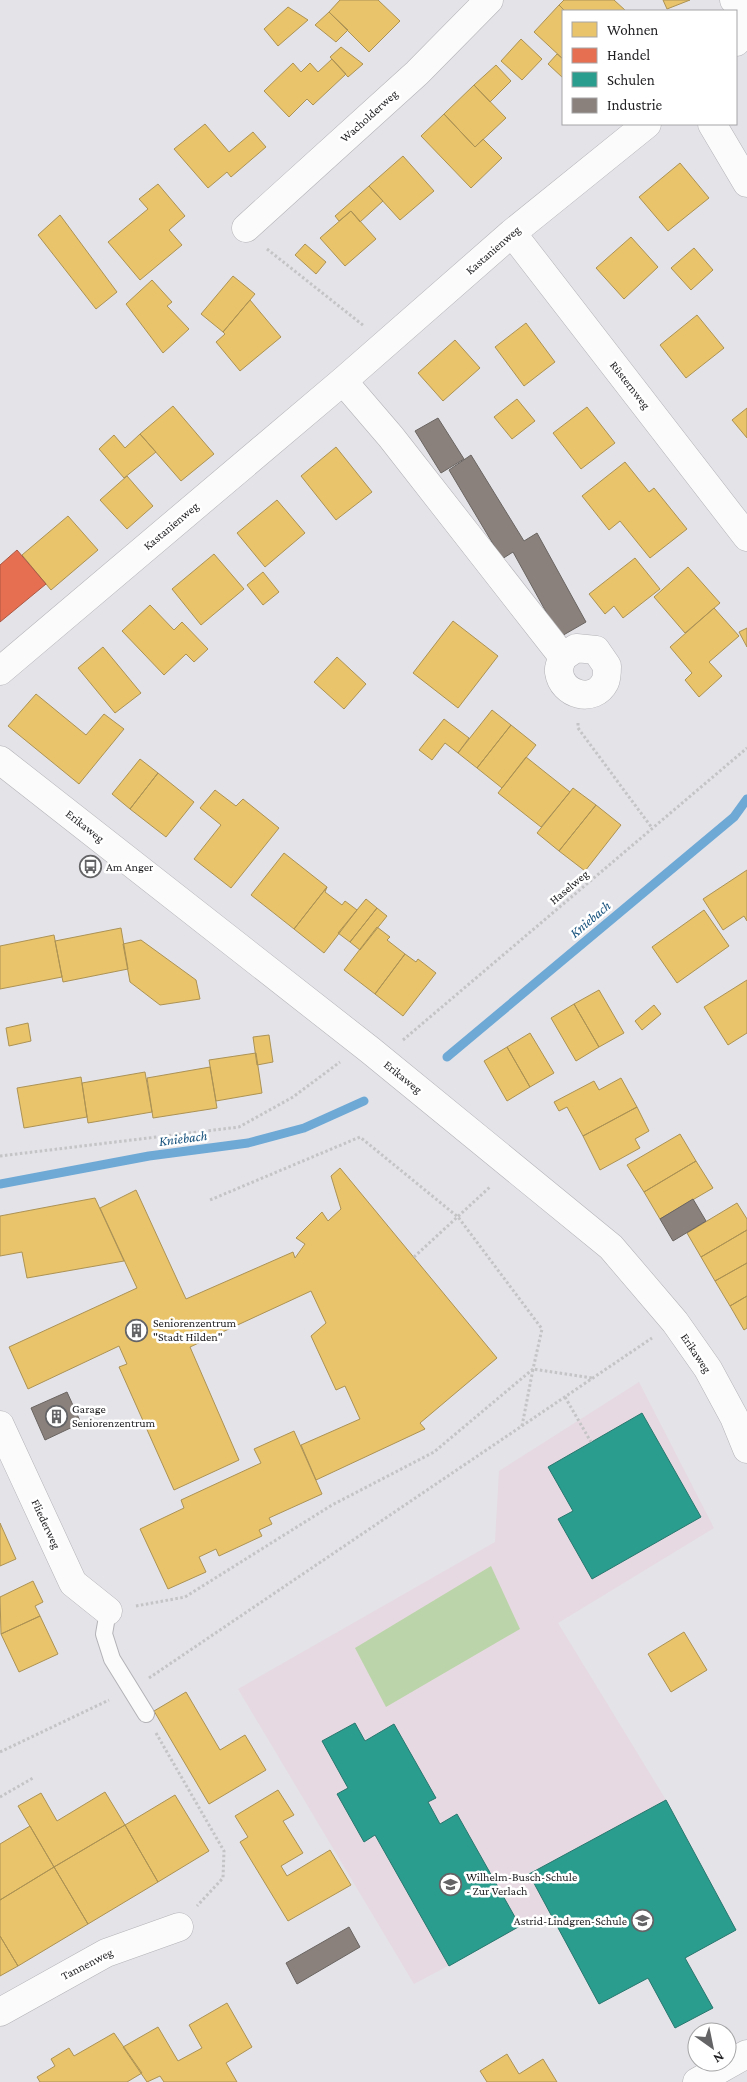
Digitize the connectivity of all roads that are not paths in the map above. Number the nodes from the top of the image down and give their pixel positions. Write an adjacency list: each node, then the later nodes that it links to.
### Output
1 (489, 0): 10 (street, Wacholderweg)
2 (734, 0): 3 (street)
3 (747, 12)
4 (747, 31): 5 (street)
5 (737, 41)
6 (646, 125): 9 (street, Kastanienweg)
7 (713, 125): 8 (street)
8 (747, 183)
9 (512, 233): 11 (street, Kastanienweg); 12 (street, Rüsternweg)
10 (254, 237)
11 (343, 381): 13 (street); 14 (street, Kastanienweg)
12 (747, 537)
13 (563, 657): 13 (street)
14 (0, 671)
15 (3, 767): 17 (street, Erikaweg)
16 (0, 1425): 18 (street, Fliederweg)
17 (747, 1449)
18 (108, 1611): 19 (lane)
19 (146, 1714)
20 (179, 1927): 21 (street, Tannenweg)
21 (0, 2012)
22 (747, 2054): 23 (street)
23 (697, 2082)

